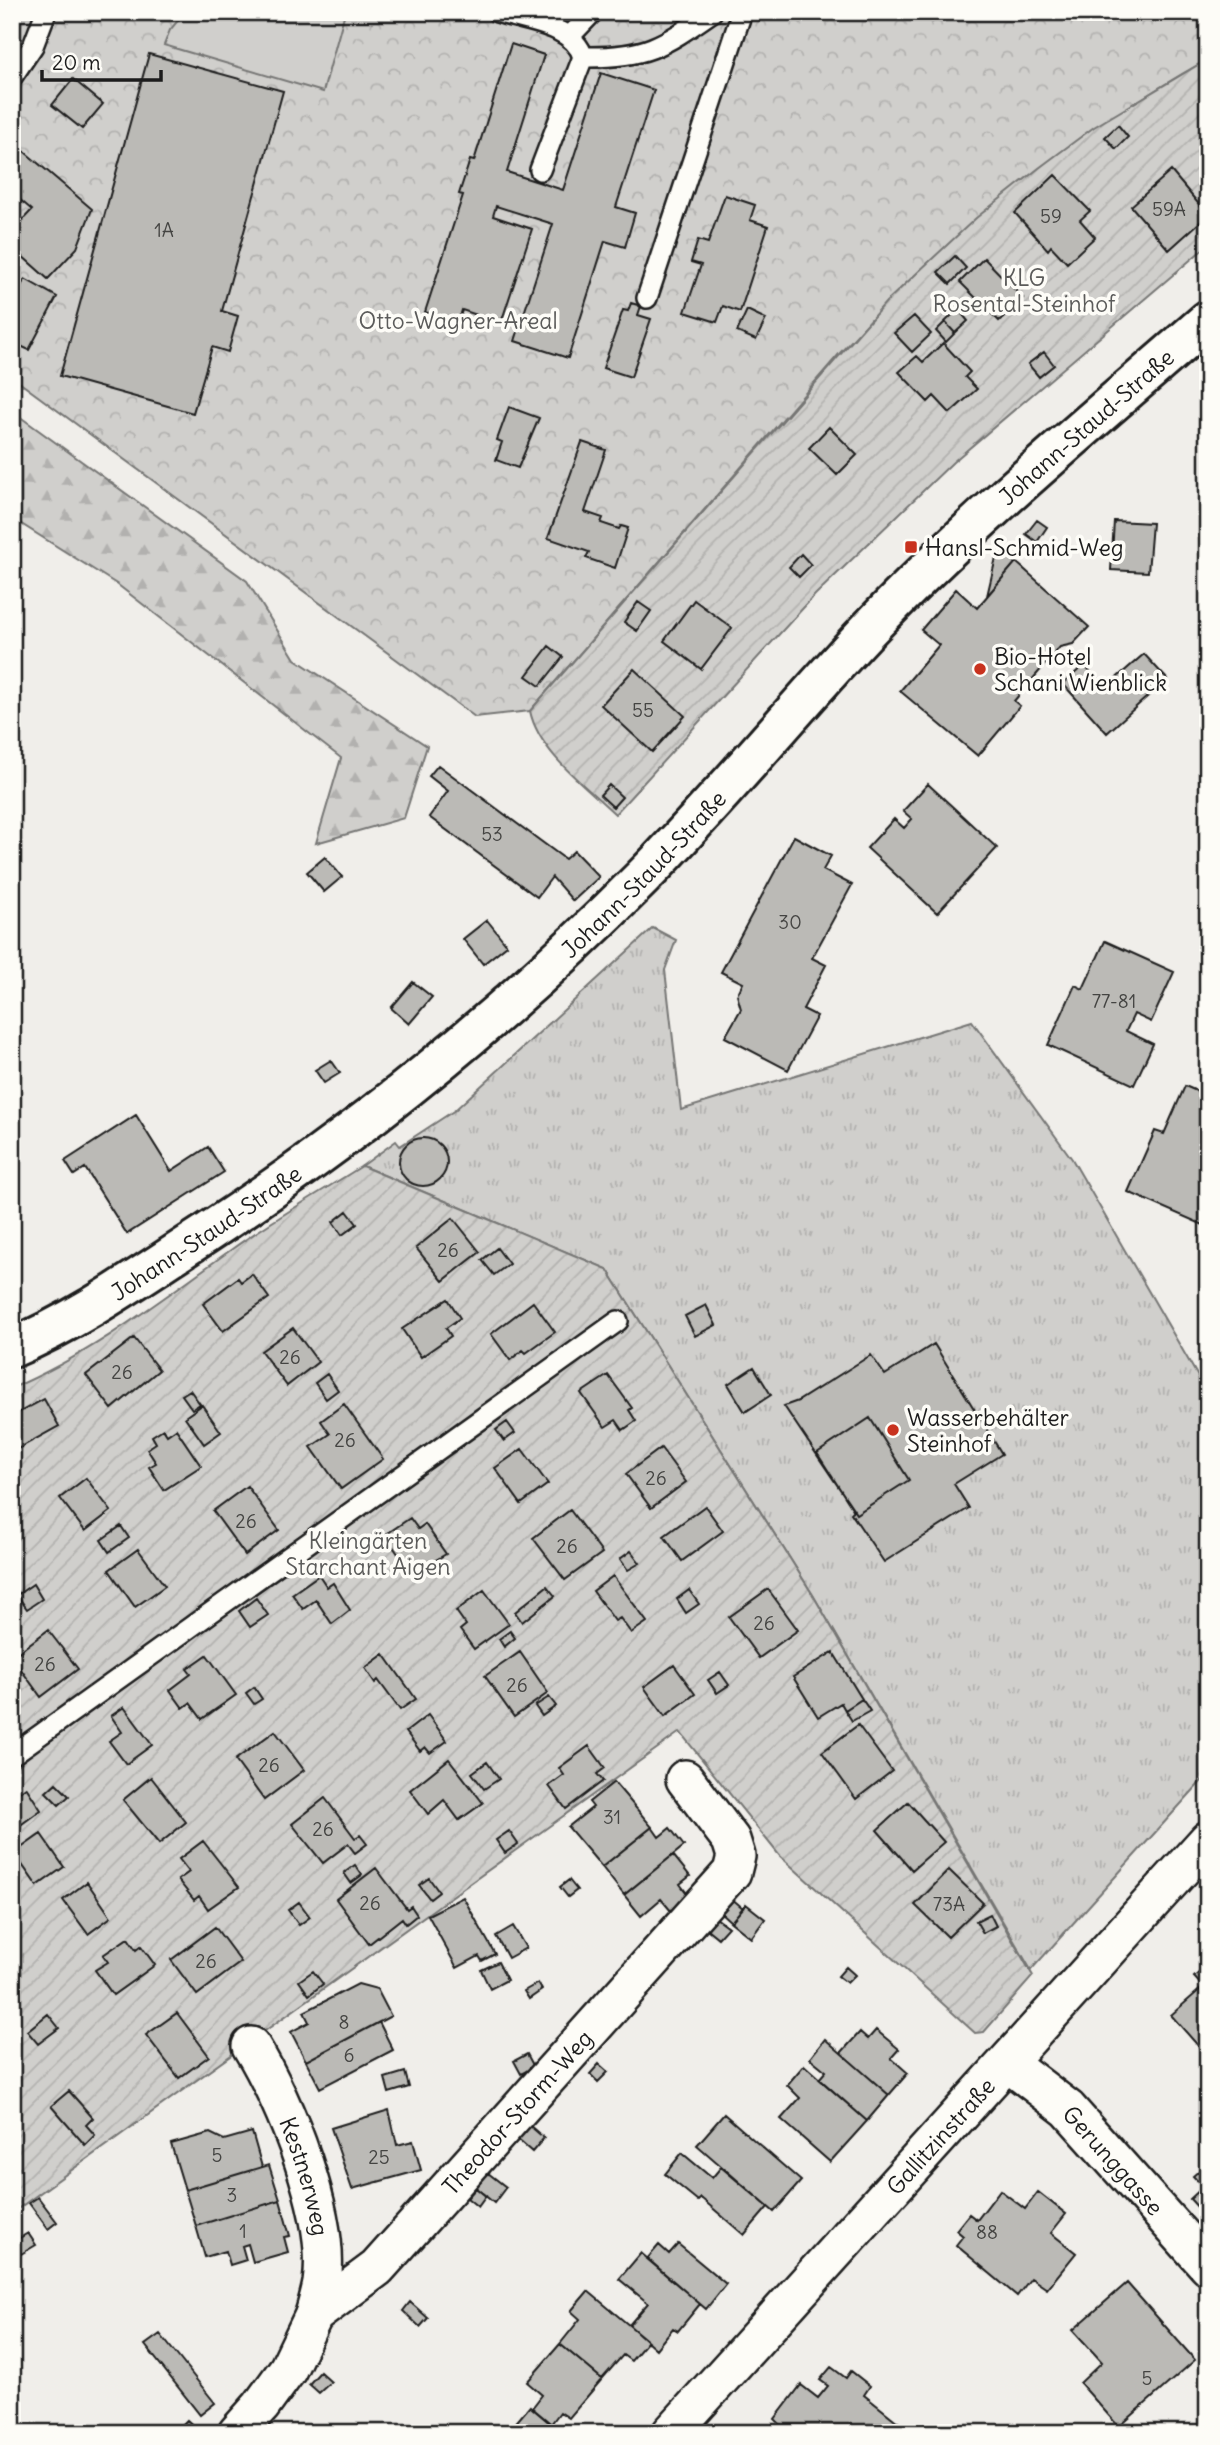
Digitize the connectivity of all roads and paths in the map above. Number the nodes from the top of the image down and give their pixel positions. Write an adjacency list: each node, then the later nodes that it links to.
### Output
1 (46, 12): 8 (lane)
2 (496, 12): 6 (lane)
3 (593, 12): 6 (lane)
4 (712, 12): 7 (lane)
5 (742, 12): 10 (lane)
6 (570, 36): 7 (lane)
7 (583, 57): 9 (lane)
8 (12, 77)
9 (540, 170)
10 (647, 298)
11 (1208, 320): 13 (street, Johann-Staud-Straße)
12 (618, 1321): 14 (lane)
13 (12, 1348)
14 (12, 1755)
15 (685, 1779): 20 (street, Theodor-Storm-Weg)
16 (1208, 1840): 18 (street, Gallitzinstraße)
17 (251, 2046): 20 (street, Kestnerweg)
18 (1008, 2063): 19 (street, Gerunggasse); 22 (street, Gallitzinstraße)
19 (1208, 2266)
20 (314, 2315): 21 (street, Theodor-Storm-Weg)
21 (237, 2433)
22 (671, 2433)

